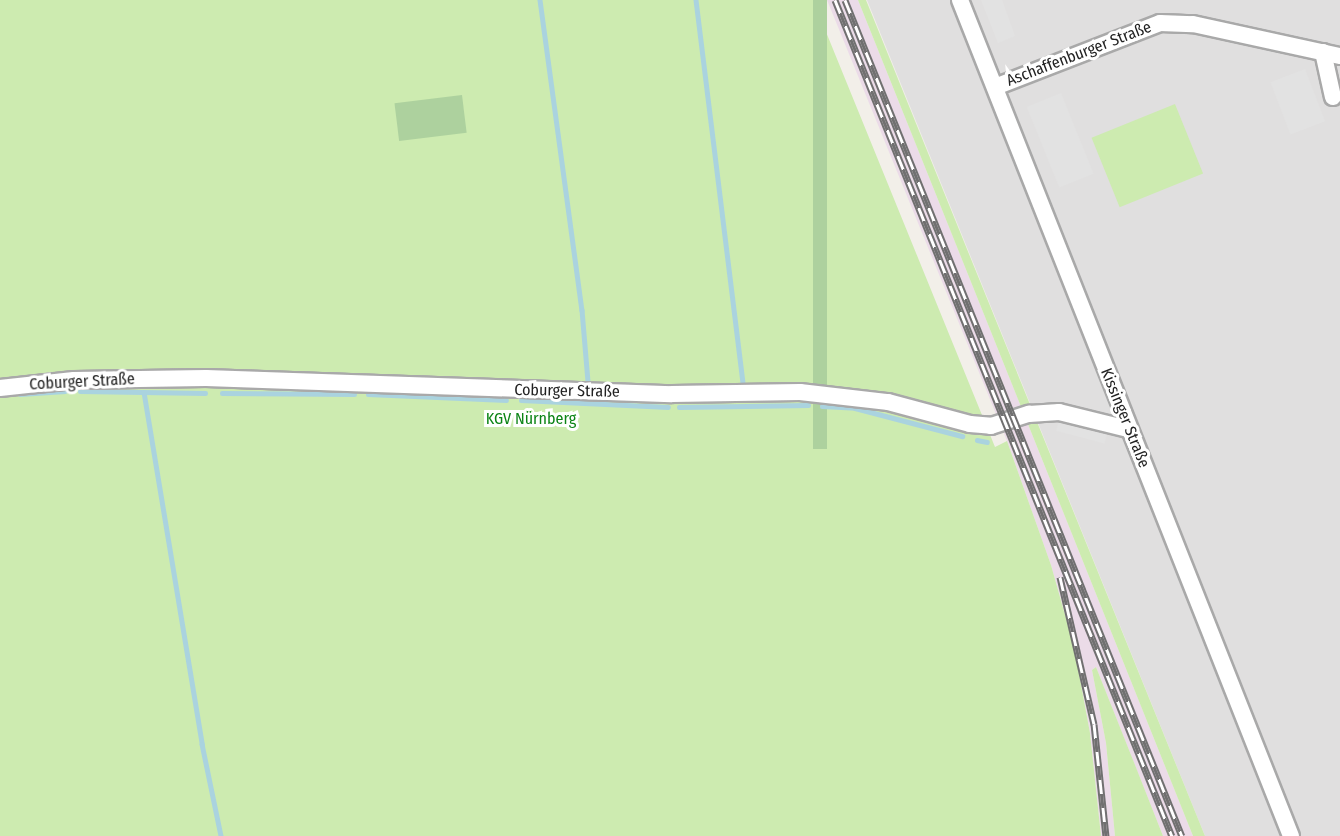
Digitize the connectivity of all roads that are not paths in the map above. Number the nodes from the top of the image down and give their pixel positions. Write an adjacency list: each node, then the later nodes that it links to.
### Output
1 (960, 0): 4 (street, Kissinger Straße)
2 (1323, 52): 3 (street, Aschaffenburger Straße); 4 (street, Aschaffenburger Straße); 5 (street)
3 (1340, 56)
4 (994, 87): 7 (street, Kissinger Straße)
5 (1333, 97)
6 (0, 388): 7 (street, Coburger Straße)
7 (1128, 429): 8 (street, Kissinger Straße)
8 (1291, 836)

